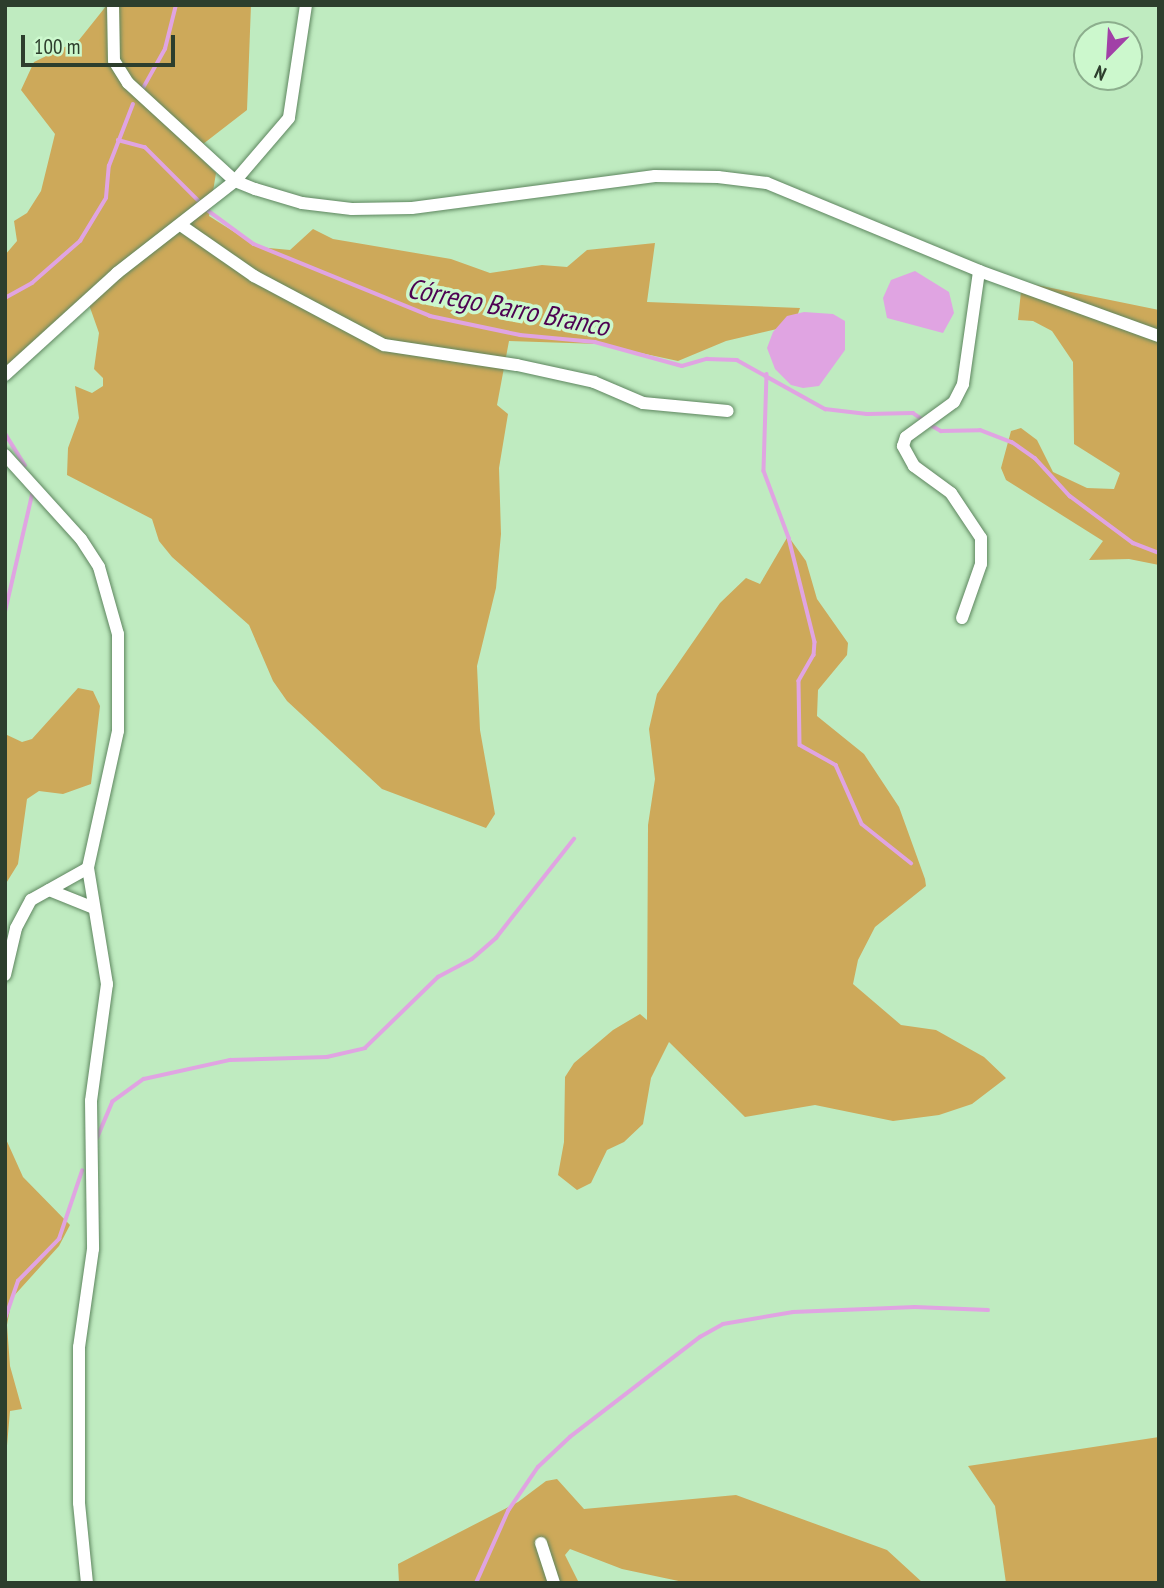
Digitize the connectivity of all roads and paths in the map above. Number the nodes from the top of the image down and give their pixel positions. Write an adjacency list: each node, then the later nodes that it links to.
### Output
1 (113, 5): 3 (street)
2 (306, 5): 3 (street)
3 (235, 181): 4 (street); 5 (street)
4 (182, 226): 7 (street); 8 (street)
5 (979, 271): 6 (street); 10 (street)
6 (1159, 336)
7 (5, 375)
8 (728, 411)
9 (5, 454): 11 (street)
10 (962, 618)
11 (88, 868): 12 (street); 13 (street)
12 (49, 890): 13 (street); 14 (street)
13 (94, 908): 16 (street)
14 (5, 975)
15 (541, 1543): 17 (street)
16 (87, 1583)
17 (554, 1583)

